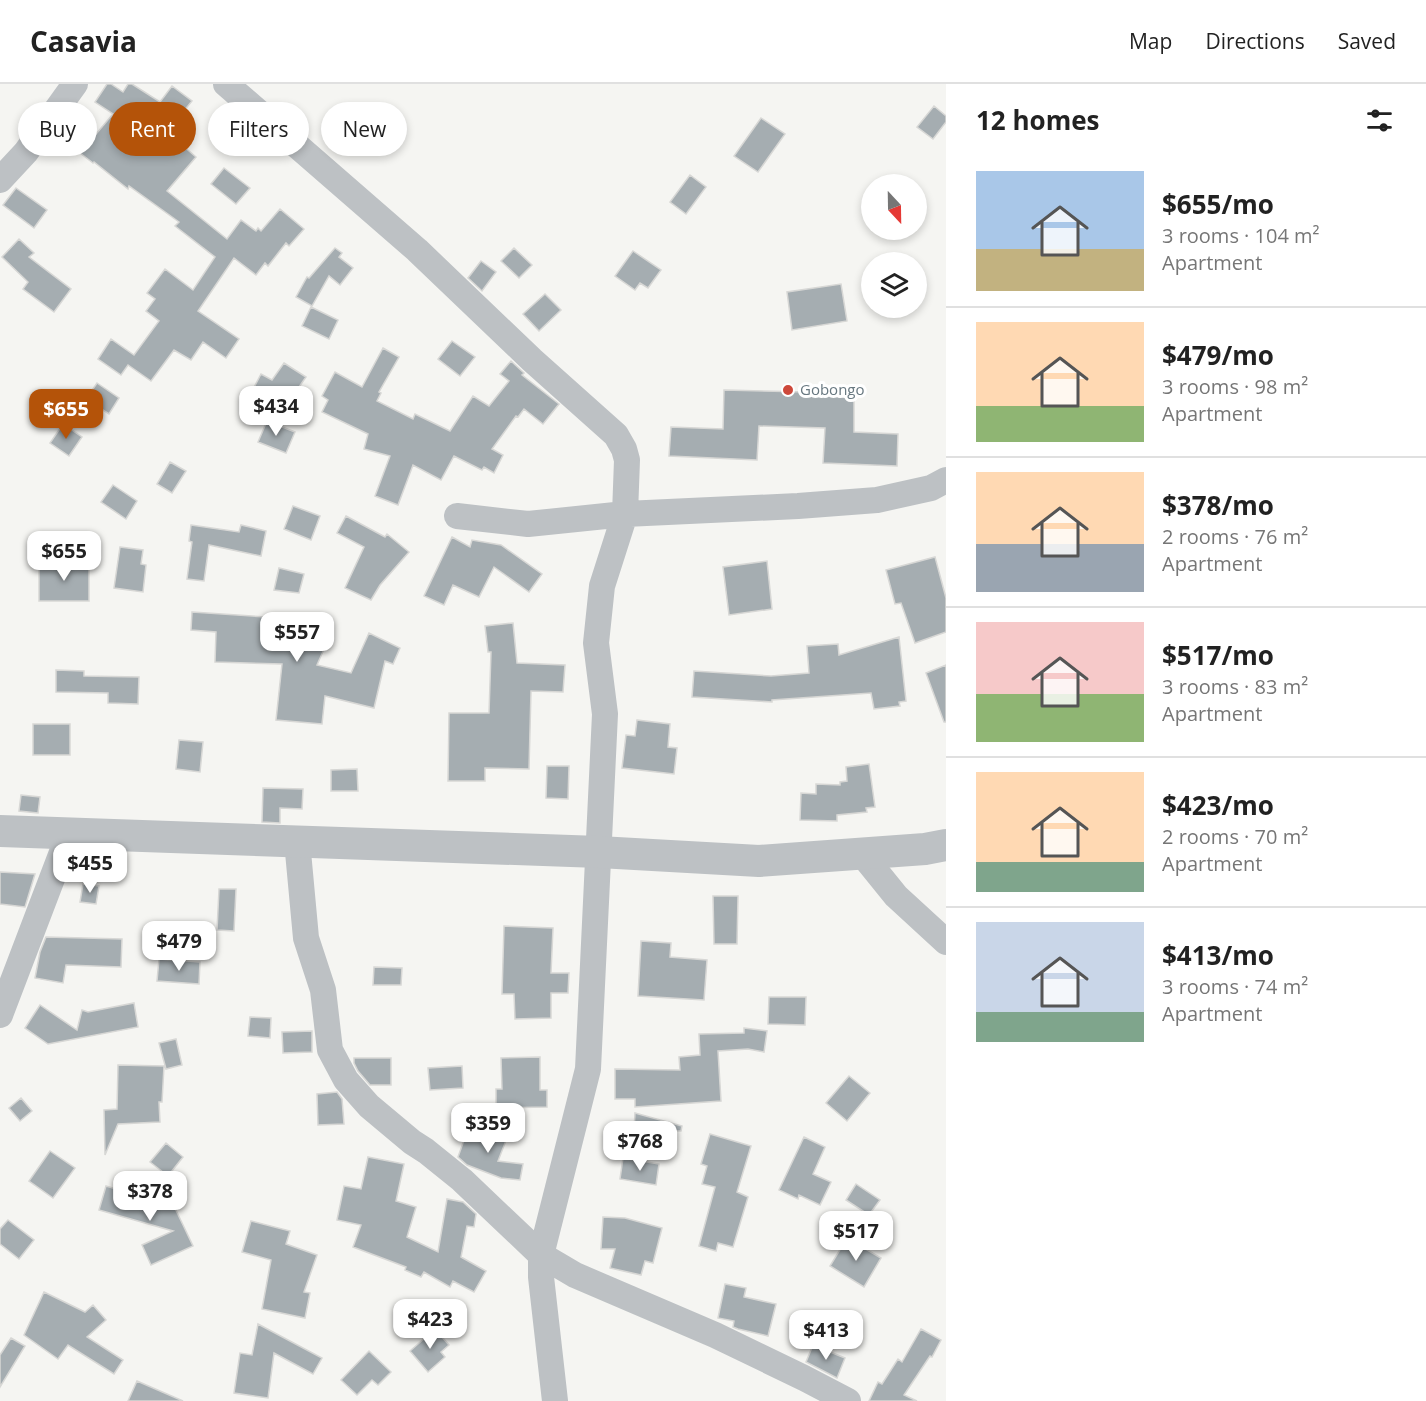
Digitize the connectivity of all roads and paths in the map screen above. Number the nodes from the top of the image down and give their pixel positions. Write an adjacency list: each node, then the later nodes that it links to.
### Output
1 (75, 84): 3 (street)
2 (226, 84): 5 (street)
3 (0, 180)
4 (946, 480): 5 (street)
5 (625, 514): 6 (street); 11 (street)
6 (457, 516)
7 (0, 831): 8 (street)
8 (69, 834): 9 (street); 14 (street)
9 (297, 841): 11 (street); 15 (street)
10 (946, 845): 12 (street)
11 (598, 852): 12 (street); 15 (street)
12 (862, 854): 13 (street)
13 (946, 942)
14 (0, 1015)
15 (541, 1255): 16 (street); 17 (street)
16 (555, 1401)
17 (848, 1401)

